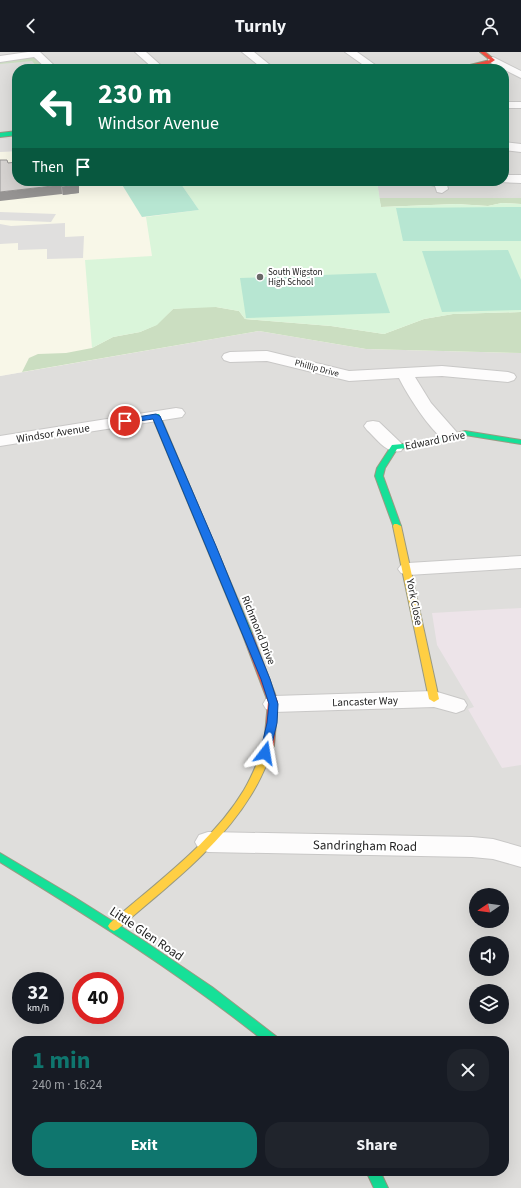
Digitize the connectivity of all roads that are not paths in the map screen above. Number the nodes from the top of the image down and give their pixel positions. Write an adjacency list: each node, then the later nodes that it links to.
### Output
1 (140, 52): 9 (street)
2 (247, 52): 10 (street)
3 (350, 52): 11 (street)
4 (482, 52): 7 (street)
5 (35, 53): 6 (street); 8 (street)
6 (0, 59)
7 (493, 60): 12 (street); 13 (street)
8 (47, 64)
9 (154, 64)
10 (263, 64)
11 (368, 64)
12 (482, 64)
13 (500, 64)
14 (509, 69): 15 (street)
15 (521, 75)
16 (521, 104): 17 (street)
17 (509, 105)
18 (12, 134): 19 (street)
19 (0, 135)
20 (509, 147): 21 (street)
21 (521, 148)
22 (509, 179): 23 (street)
23 (521, 179)
24 (230, 357): 25 (street, Phillip Drive)
25 (405, 374): 26 (street, Phillip Drive); 30 (street)
26 (508, 377)
27 (176, 413): 28 (street, Windsor Avenue)
28 (156, 416): 31 (street, Windsor Avenue); 37 (street, Richmond Drive)
29 (373, 426): 33 (street, Edward Drive)
30 (451, 436): 32 (street, Edward Drive); 33 (street, Edward Drive)
31 (0, 442)
32 (521, 442)
33 (395, 447): 35 (street, Edward Drive)
34 (521, 562): 35 (street, York Close)
35 (408, 569): 36 (street, York Close)
36 (434, 700): 37 (street, Lancaster Way); 38 (street, Lancaster Way)
37 (274, 704): 39 (street, Richmond Drive)
38 (456, 705)
39 (208, 842): 41 (street, Sandringham Road); 42 (street, Richmond Drive)
40 (0, 857): 42 (street, Little Glen Road)
41 (521, 857)
42 (114, 926): 43 (street, Little Glen Road)
43 (267, 1036)
44 (375, 1176): 45 (street)
45 (381, 1188)

